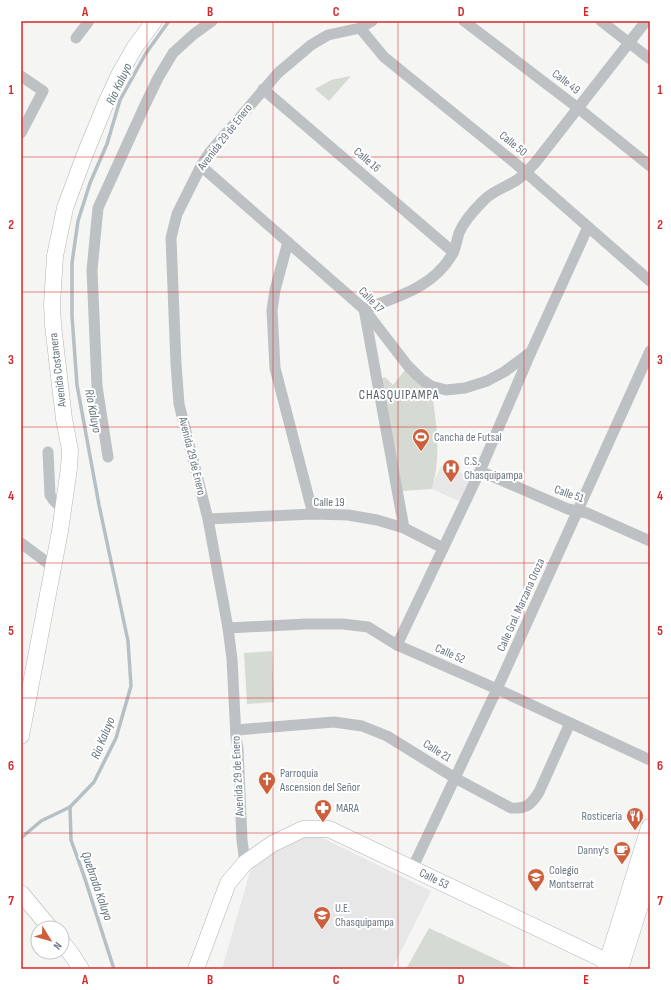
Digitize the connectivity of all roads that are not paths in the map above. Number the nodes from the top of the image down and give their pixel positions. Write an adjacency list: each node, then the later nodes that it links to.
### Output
1 (89, 21): 9 (street)
2 (154, 21): 29 (main road, Avenida Costanera)
3 (212, 21): 27 (street)
4 (372, 21): 8 (street, Avenida 29 de Enero)
5 (464, 21): 14 (street, Calle 49)
6 (601, 21): 10 (street)
7 (646, 21): 10 (street)
8 (360, 28): 13 (street, Avenida 29 de Enero); 18 (street, Calle 50)
9 (76, 38)
10 (629, 43): 11 (street); 14 (street)
11 (650, 59)
12 (21, 76): 15 (street)
13 (263, 89): 16 (street, Avenida 29 de Enero); 21 (street, Calle 16)
14 (578, 108): 17 (street, Calle 49); 18 (street)
15 (21, 133)
16 (201, 166): 20 (street, Calle 17); 32 (street, Avenida 29 de Enero)
17 (650, 166)
18 (526, 172): 19 (street, Calle 50); 21 (street)
19 (588, 227): 22 (street, Calle 50); 25 (street)
20 (288, 242): 23 (street, Calle 17); 31 (street)
21 (453, 252): 23 (street)
22 (650, 281)
23 (364, 309): 25 (street, Calle 17); 33 (street)
24 (650, 351): 30 (street, Calle Gral. Marzana Oroza)
25 (531, 352): 28 (street)
26 (48, 452): 29 (street)
27 (108, 457)
28 (480, 471): 30 (street, Calle 51); 36 (street)
29 (63, 509): 37 (main road, Avenida Costanera)
30 (578, 511): 34 (street, Calle 51); 40 (street, Calle Gral. Marzana Oroza)
31 (312, 514): 32 (street, Calle 19); 33 (street, Calle 19)
32 (208, 519): 38 (street, Avenida 29 de Enero)
33 (404, 528): 36 (street, Calle 19)
34 (650, 541)
35 (21, 543): 37 (street)
36 (443, 548): 39 (street)
37 (53, 567): 43 (main road, Avenida Costanera)
38 (228, 628): 39 (street, Calle 52); 42 (street, Avenida 29 de Enero)
39 (397, 645): 40 (street, Calle 52)
40 (497, 689): 41 (street, Calle 52); 45 (street, Calle Gral. Marzana Oroza)
41 (570, 723): 44 (street, Calle 52); 45 (street, Calle 21)
42 (236, 730): 45 (street, Calle 21); 47 (street, Avenida 29 de Enero)
43 (21, 736)
44 (650, 760)
45 (455, 778): 48 (street, Calle Gral. Marzana Oroza)
46 (650, 828): 53 (main road)
47 (245, 863): 48 (main road, Calle 53); 55 (main road)
48 (412, 868): 53 (main road, Calle 53)
49 (650, 871): 53 (main road)
50 (21, 893): 51 (main road)
51 (43, 920)
52 (70, 952): 54 (main road)
53 (615, 967)
54 (82, 969)
55 (196, 969)

